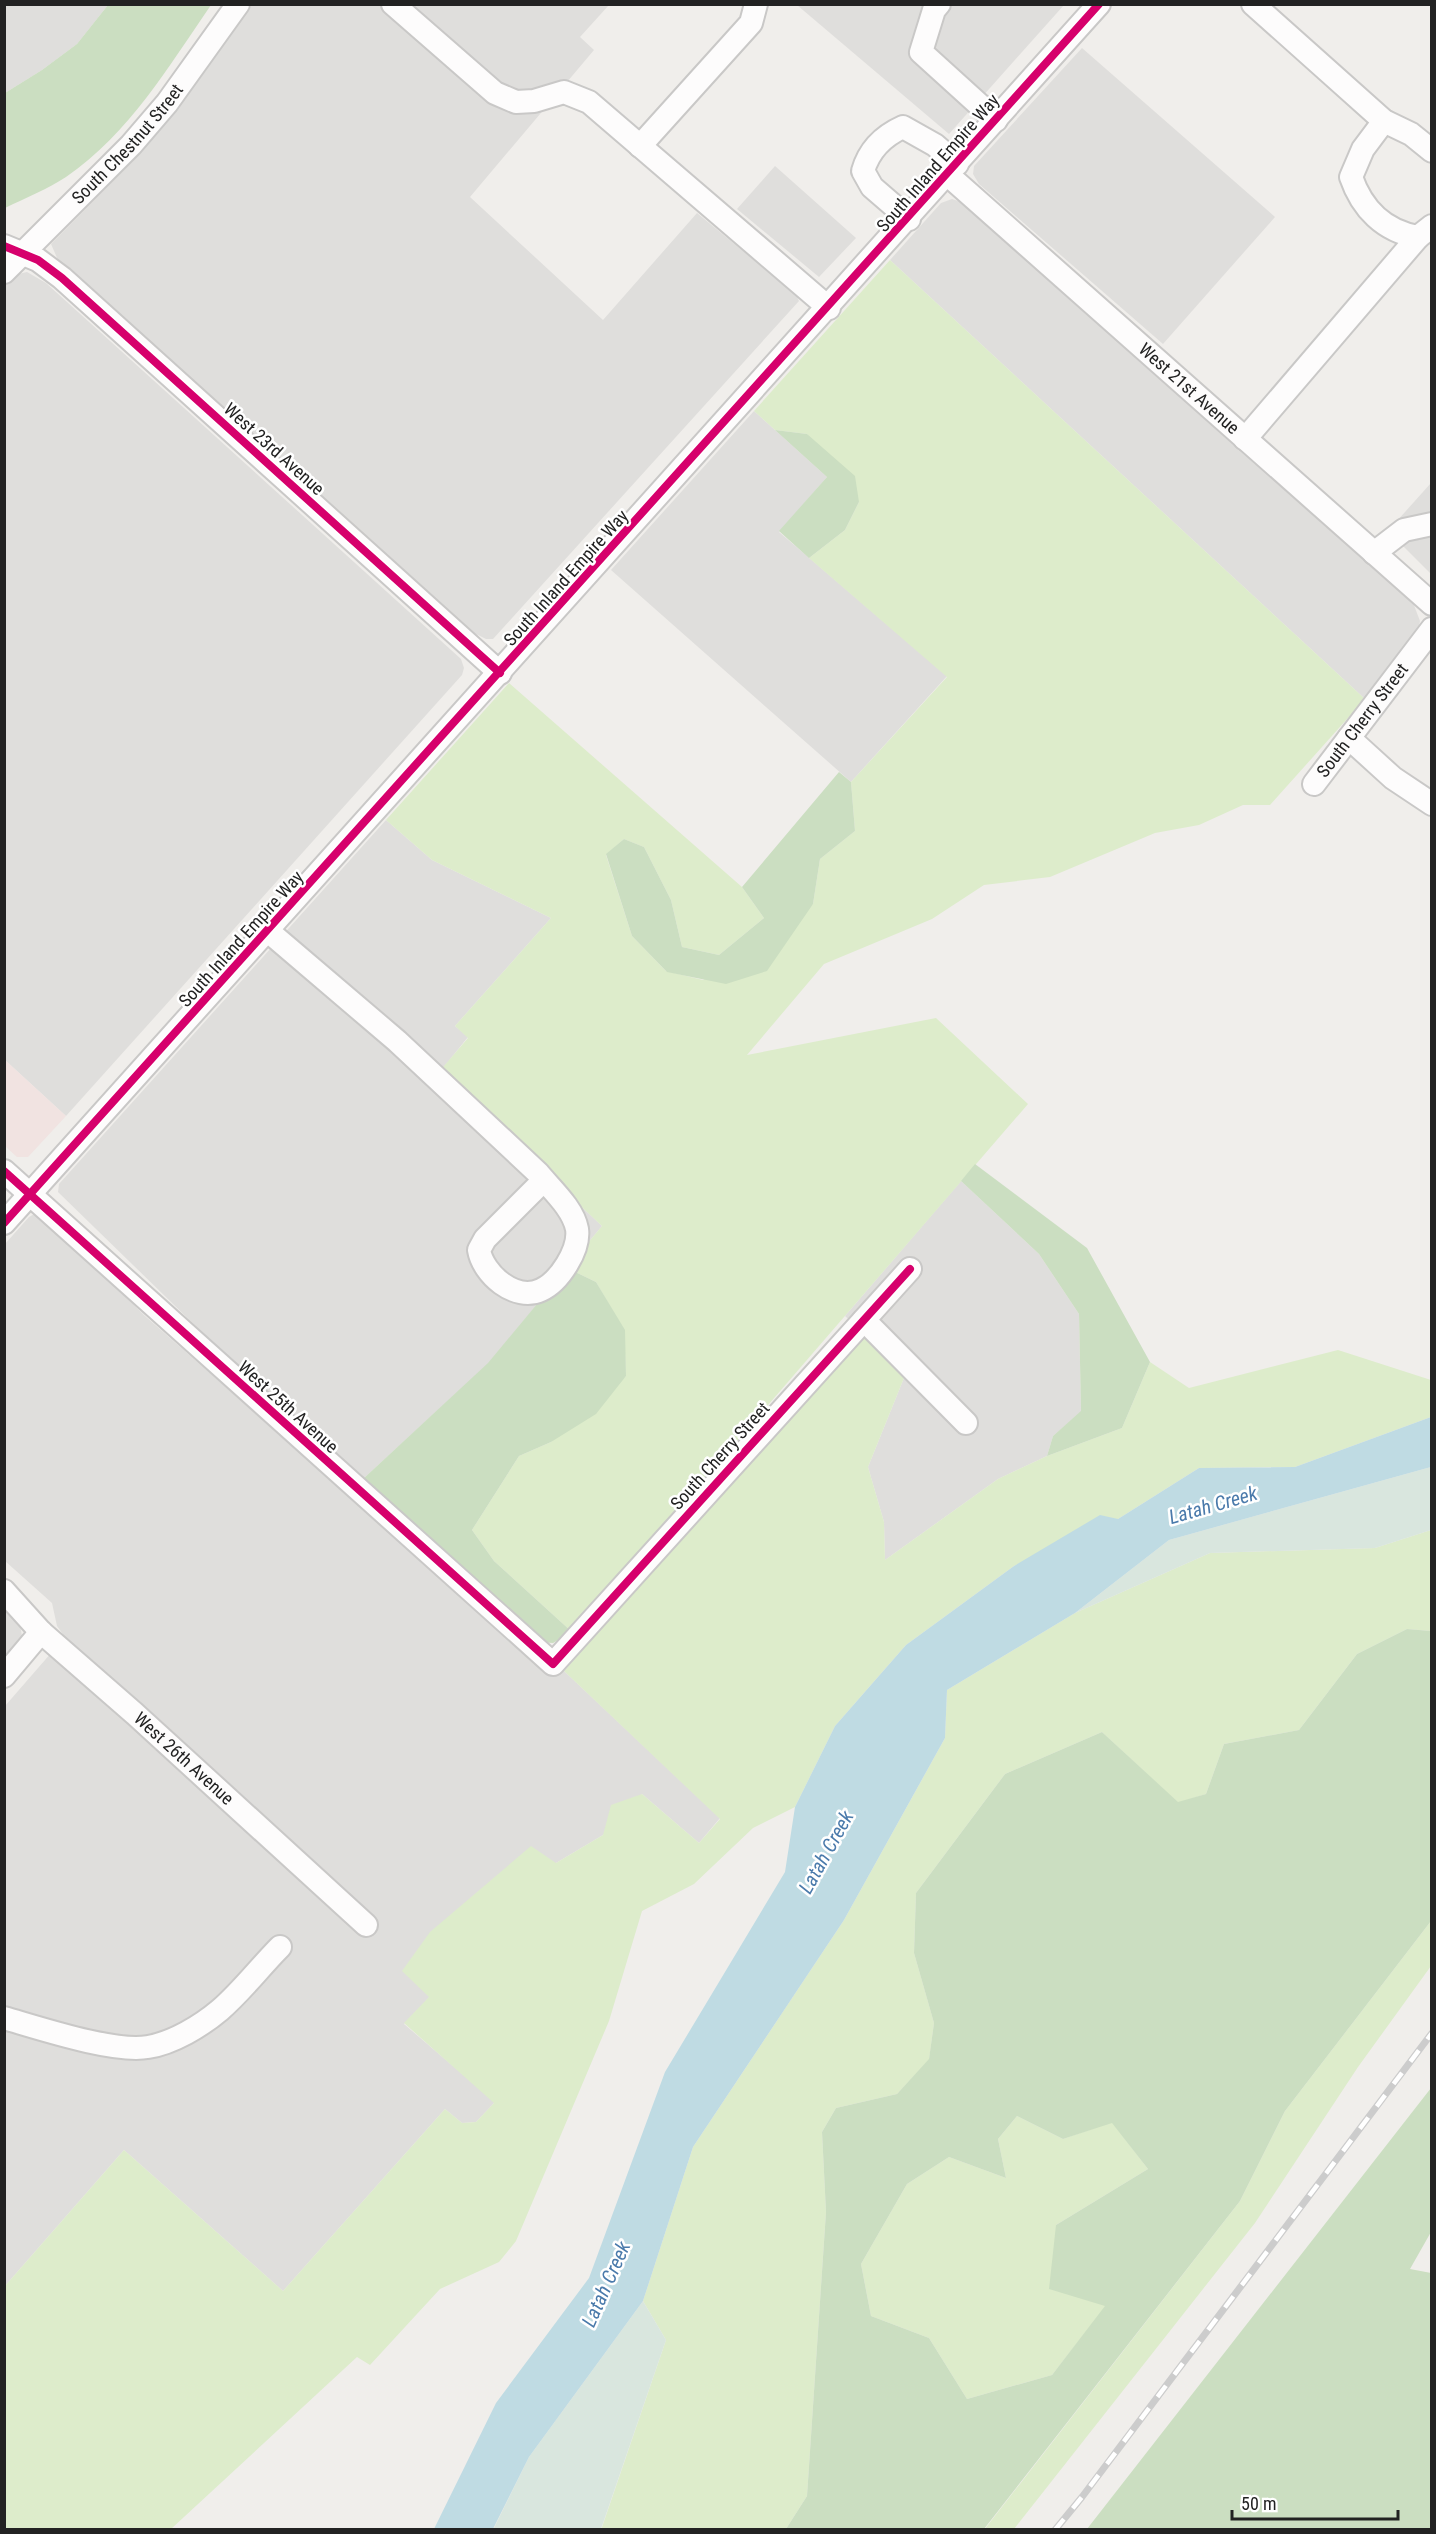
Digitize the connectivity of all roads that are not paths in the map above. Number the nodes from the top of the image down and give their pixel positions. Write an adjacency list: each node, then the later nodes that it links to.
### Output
1 (238, 4): 14 (street, South Chestnut Street)
2 (393, 4): 9 (street)
3 (756, 4): 9 (street)
4 (939, 4): 7 (street)
5 (1100, 4): 7 (street, South Inland Empire Way)
6 (1253, 4): 8 (street)
7 (996, 120): 11 (street, South Inland Empire Way)
8 (1384, 121): 10 (street); 13 (street)
9 (639, 146): 16 (street)
10 (1431, 151)
11 (952, 170): 12 (street, South Inland Empire Way); 12 (street); 17 (street, West 21st Avenue)
12 (909, 219): 16 (street, South Inland Empire Way)
13 (1425, 232): 17 (street)
14 (14, 249): 15 (street, South Chestnut Street); 22 (street, West 23rd Avenue)
15 (4, 272)
16 (829, 308): 22 (street, South Inland Empire Way)
17 (1245, 439): 19 (street, West 21st Avenue)
18 (1431, 524): 19 (street)
19 (1374, 553): 20 (street, West 21st Avenue)
20 (1431, 604)
21 (1431, 629): 23 (street, South Cherry Street)
22 (500, 674): 26 (street, South Inland Empire Way)
23 (1349, 738): 24 (street, South Cherry Street); 25 (street)
24 (1314, 784)
25 (1431, 804)
26 (268, 931): 28 (street); 29 (street, South Inland Empire Way)
27 (4, 1172): 29 (street, West 25th Avenue)
28 (544, 1180): 28 (street)
29 (30, 1196): 30 (street, South Inland Empire Way); 36 (street, West 25th Avenue)
30 (4, 1223)
31 (910, 1269): 32 (street, South Cherry Street)
32 (864, 1320): 33 (street); 36 (street, South Cherry Street)
33 (966, 1423)
34 (4, 1591): 35 (street, West 26th Avenue)
35 (41, 1632): 37 (street); 38 (street, West 26th Avenue)
36 (553, 1664)
37 (4, 1676)
38 (366, 1925)
39 (280, 1947): 40 (street)
40 (4, 2018)

